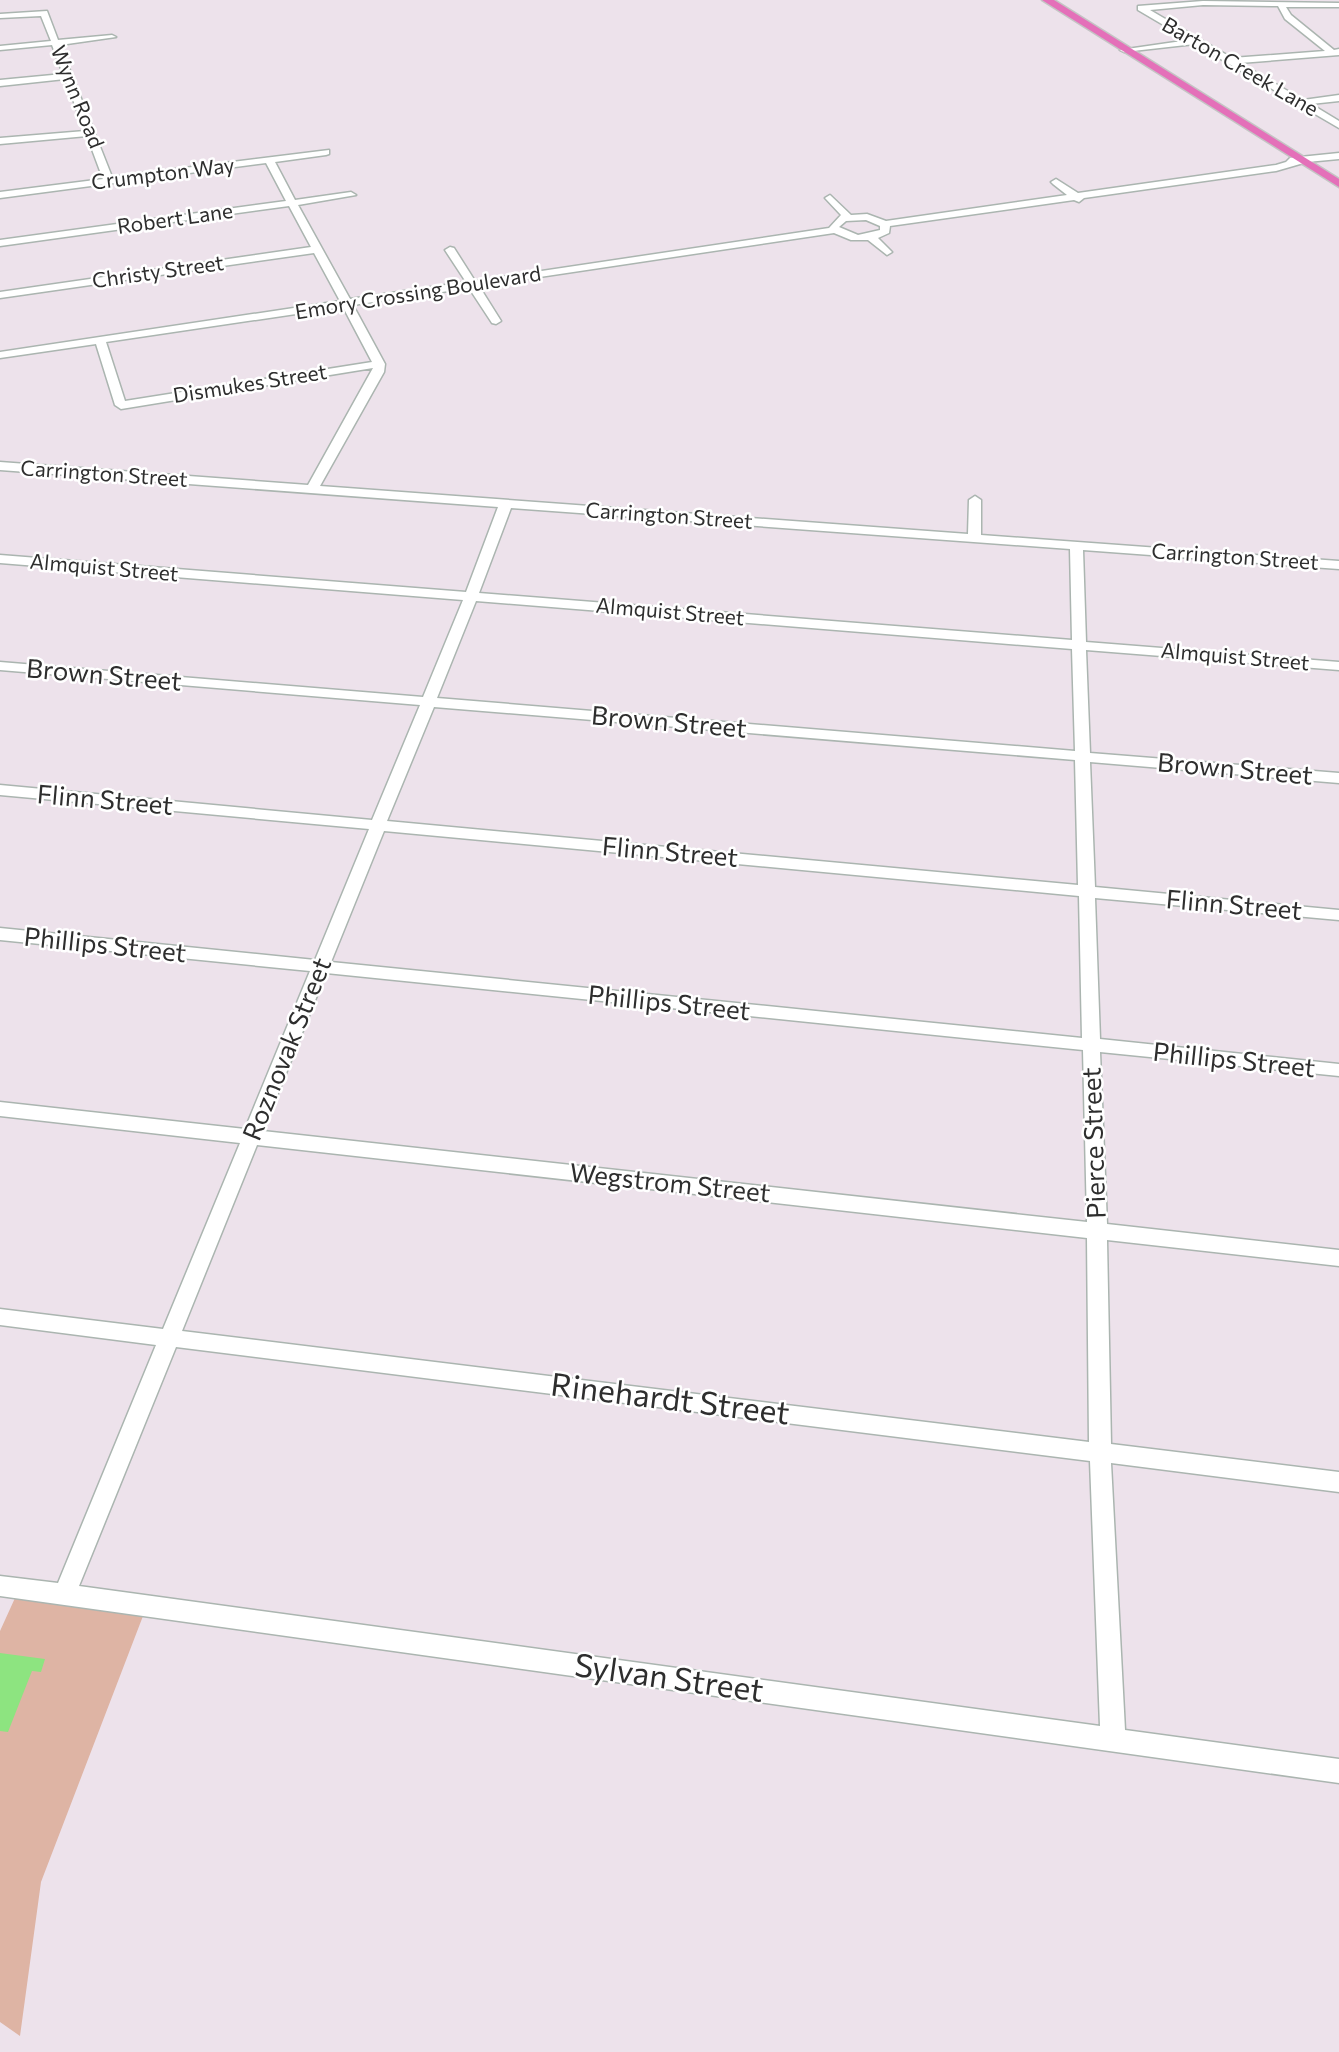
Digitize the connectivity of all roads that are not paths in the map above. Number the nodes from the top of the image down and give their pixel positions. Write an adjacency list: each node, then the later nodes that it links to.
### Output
1 (1046, 0): 9 (main road)
2 (1280, 4): 3 (street); 6 (street, Barton Creek Lane); 10 (street)
3 (1339, 5)
4 (0, 16): 7 (street, Wynn Road)
5 (112, 37): 7 (street)
6 (1196, 41): 9 (street); 11 (street, Barton Creek Lane)
7 (55, 44): 8 (street); 12 (street, Wynn Road)
8 (0, 48)
9 (1124, 50): 22 (main road)
10 (1336, 53): 11 (street)
11 (1230, 61): 15 (street, Barton Creek Lane)
12 (68, 76): 13 (street); 17 (street, Wynn Road)
13 (0, 83)
14 (1339, 98): 15 (street)
15 (1302, 103): 16 (street, Barton Creek Lane)
16 (1339, 125)
17 (92, 133): 18 (street); 23 (street, Wynn Road)
18 (0, 141)
19 (326, 152): 21 (street, Crumpton Way)
20 (1339, 156): 22 (street)
21 (269, 160): 23 (street, Crumpton Way); 30 (street)
22 (1303, 161): 25 (main road); 28 (street)
23 (109, 181): 26 (street, Crumpton Way)
24 (1056, 182): 28 (street)
25 (1339, 184)
26 (0, 195)
27 (351, 195): 30 (street, Robert Lane)
28 (1074, 196): 31 (street); 33 (street)
29 (830, 198): 32 (street)
30 (292, 203): 36 (street, Robert Lane); 37 (street)
31 (1087, 205)
32 (848, 217): 33 (street); 34 (street)
33 (885, 224): 35 (street)
34 (835, 230): 35 (street); 40 (street, Emory Crossing Boulevard)
35 (871, 237): 39 (street)
36 (0, 243)
37 (317, 249): 41 (street, Christy Street); 42 (street)
38 (450, 250): 40 (street)
39 (887, 252)
40 (473, 285): 42 (street, Emory Crossing Boulevard); 43 (street)
41 (0, 295)
42 (346, 304): 44 (street, Emory Crossing Boulevard); 46 (street)
43 (496, 321)
44 (100, 340): 45 (street, Emory Crossing Boulevard); 46 (street, Dismukes Street)
45 (0, 355)
46 (379, 364): 48 (street)
47 (0, 466): 48 (street, Carrington Street)
48 (312, 489): 50 (street, Carrington Street)
49 (975, 500): 51 (street)
50 (506, 503): 51 (street, Carrington Street); 55 (street, Roznovak Street)
51 (974, 538): 52 (street, Carrington Street)
52 (1076, 546): 54 (street, Carrington Street); 56 (street, Pierce Street)
53 (0, 559): 55 (street, Almquist Street)
54 (1339, 565)
55 (471, 597): 56 (street, Almquist Street); 59 (street, Roznovak Street)
56 (1079, 645): 58 (street, Almquist Street); 60 (street, Pierce Street)
57 (0, 666): 59 (street, Brown Street)
58 (1339, 666)
59 (428, 703): 60 (street, Brown Street); 63 (street, Roznovak Street)
60 (1082, 756): 61 (street, Brown Street); 64 (street, Pierce Street)
61 (1339, 778)
62 (0, 790): 63 (street, Flinn Street)
63 (378, 825): 64 (street, Flinn Street); 67 (street, Roznovak Street)
64 (1086, 891): 65 (street, Flinn Street); 68 (street, Pierce Street)
65 (1339, 915)
66 (0, 934): 67 (street, Phillips Street)
67 (320, 967): 68 (street, Phillips Street); 71 (street, Roznovak Street)
68 (1091, 1045): 69 (street, Phillips Street); 72 (street, Pierce Street)
69 (1339, 1070)
70 (0, 1110): 71 (street, Wegstrom Street)
71 (251, 1138): 72 (street, Wegstrom Street); 75 (street, Roznovak Street)
72 (1097, 1230): 73 (street, Wegstrom Street); 76 (street, Pierce Street)
73 (1339, 1258)
74 (0, 1317): 75 (street, Rinehardt Street)
75 (168, 1338): 76 (street, Rinehardt Street); 79 (street, Roznovak Street)
76 (1100, 1451): 77 (street, Rinehardt Street); 80 (street, Pierce Street)
77 (1339, 1482)
78 (0, 1586): 79 (street, Sylvan Street)
79 (65, 1594): 80 (street, Sylvan Street)
80 (1113, 1740): 81 (street, Sylvan Street)
81 (1339, 1771)

